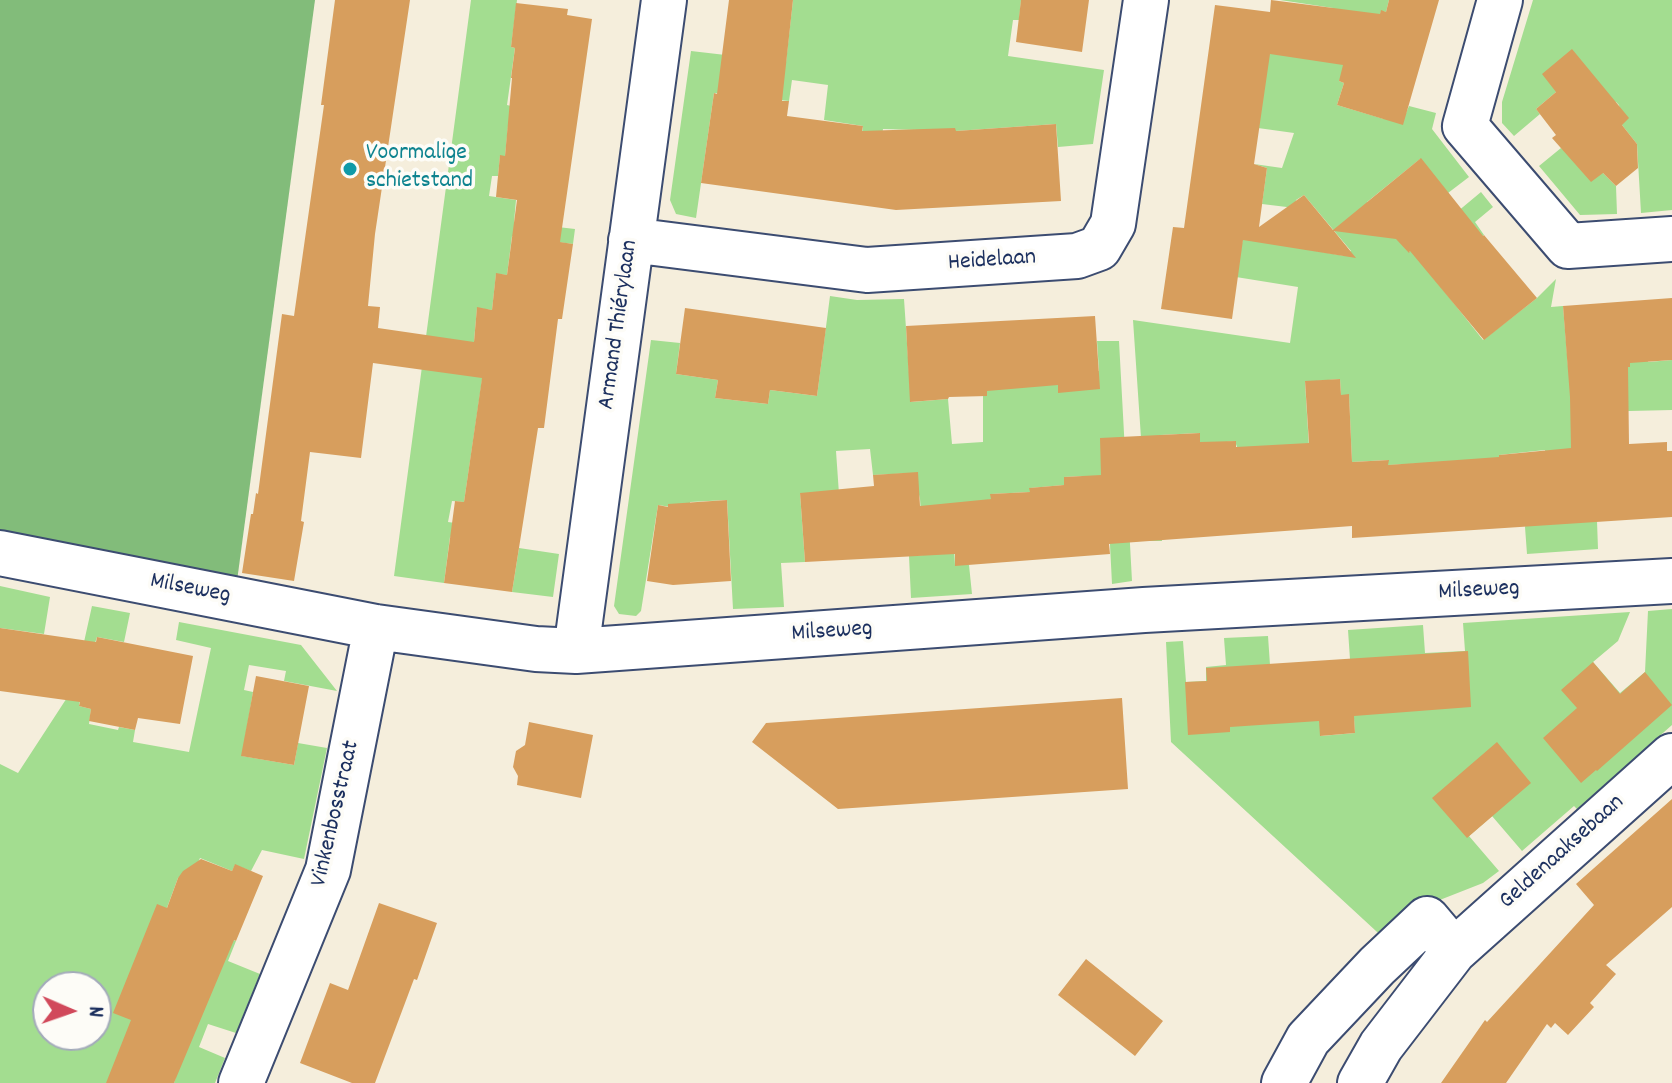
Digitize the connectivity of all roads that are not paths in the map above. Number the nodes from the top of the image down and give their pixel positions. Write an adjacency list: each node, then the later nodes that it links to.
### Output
1 (664, 0): 5 (street, Armand Thiérylaan)
2 (1146, 0): 5 (street, Heidelaan)
3 (1500, 0): 4 (street)
4 (1672, 239)
5 (631, 240): 9 (street, Armand Thiérylaan)
6 (0, 553): 8 (street, Milseweg)
7 (1672, 581): 9 (street, Milseweg)
8 (376, 627): 9 (street, Milseweg); 12 (street, Vinkenbosstraat)
9 (576, 651)
10 (1672, 756): 11 (street, Geldenaaksebaan)
11 (1454, 951): 13 (street); 14 (street, Geldenaaksebaan)
12 (241, 1083)
13 (1284, 1083)
14 (1360, 1083)

